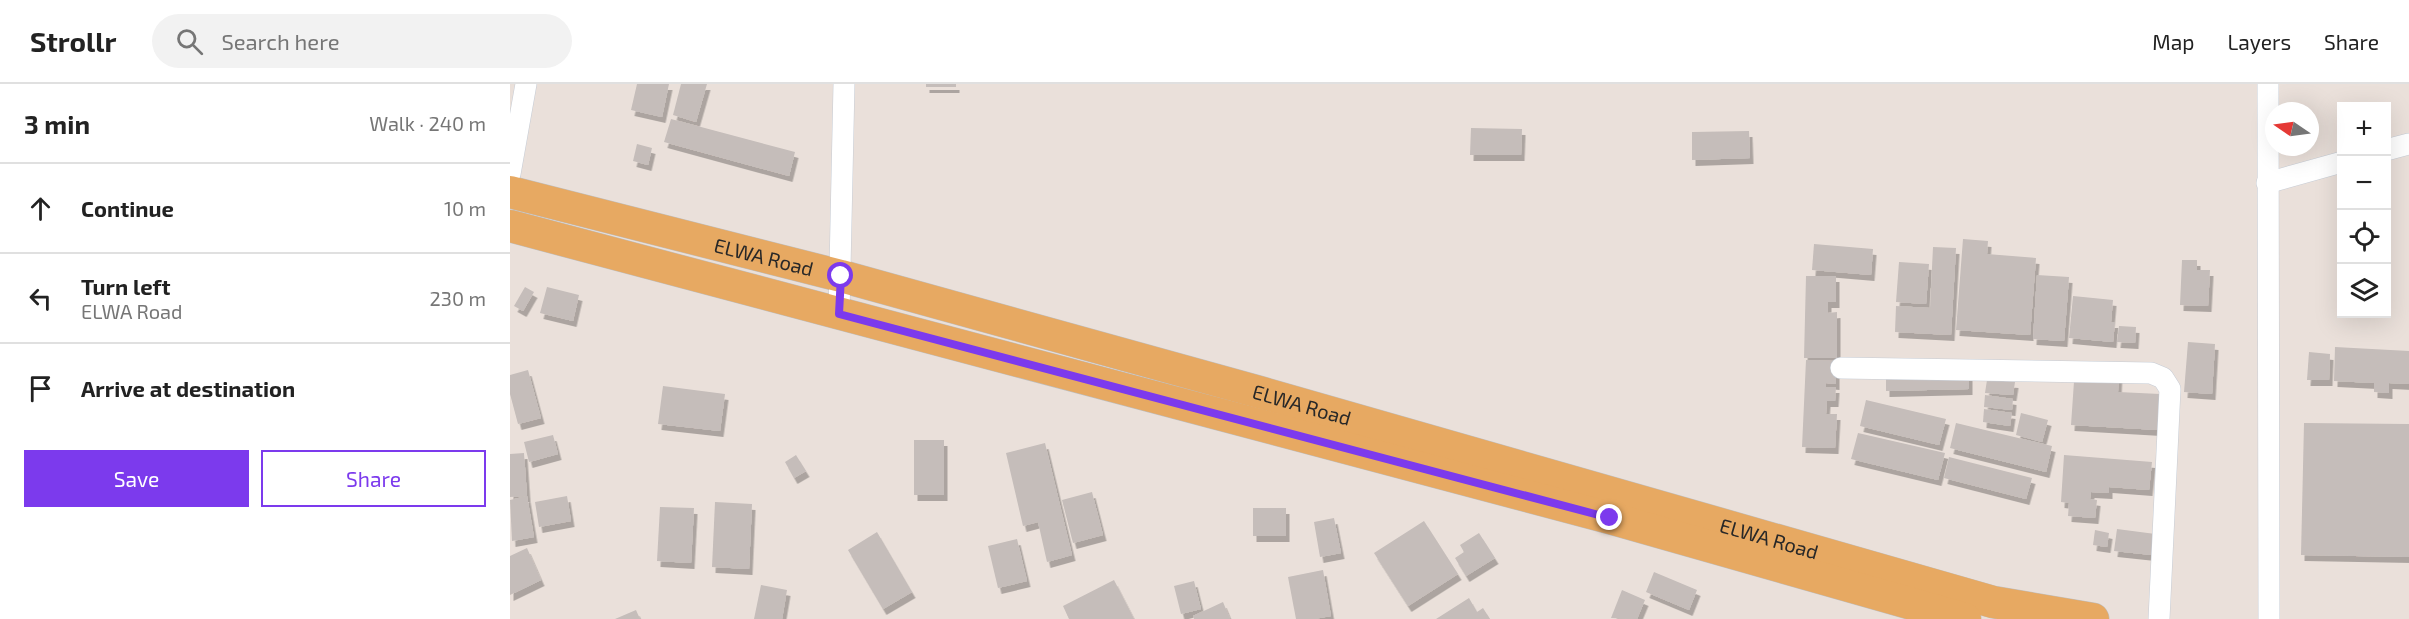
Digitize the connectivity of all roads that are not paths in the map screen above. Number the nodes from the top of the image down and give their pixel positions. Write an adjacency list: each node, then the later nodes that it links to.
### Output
1 (526, 84): 7 (street)
2 (844, 84): 11 (street)
3 (2268, 84): 8 (street)
4 (2409, 144): 5 (street)
5 (2391, 149)
6 (2337, 163): 8 (street)
7 (510, 174)
8 (2267, 183): 17 (street)
9 (510, 192): 11 (main road, ELWA Road)
10 (510, 226): 12 (main road, ELWA Road)
11 (841, 276): 12 (street); 15 (main road, ELWA Road)
12 (839, 314): 14 (main road, ELWA Road)
13 (1841, 368): 16 (street)
14 (1965, 619)
15 (2093, 619)
16 (2159, 619)
17 (2269, 619)

